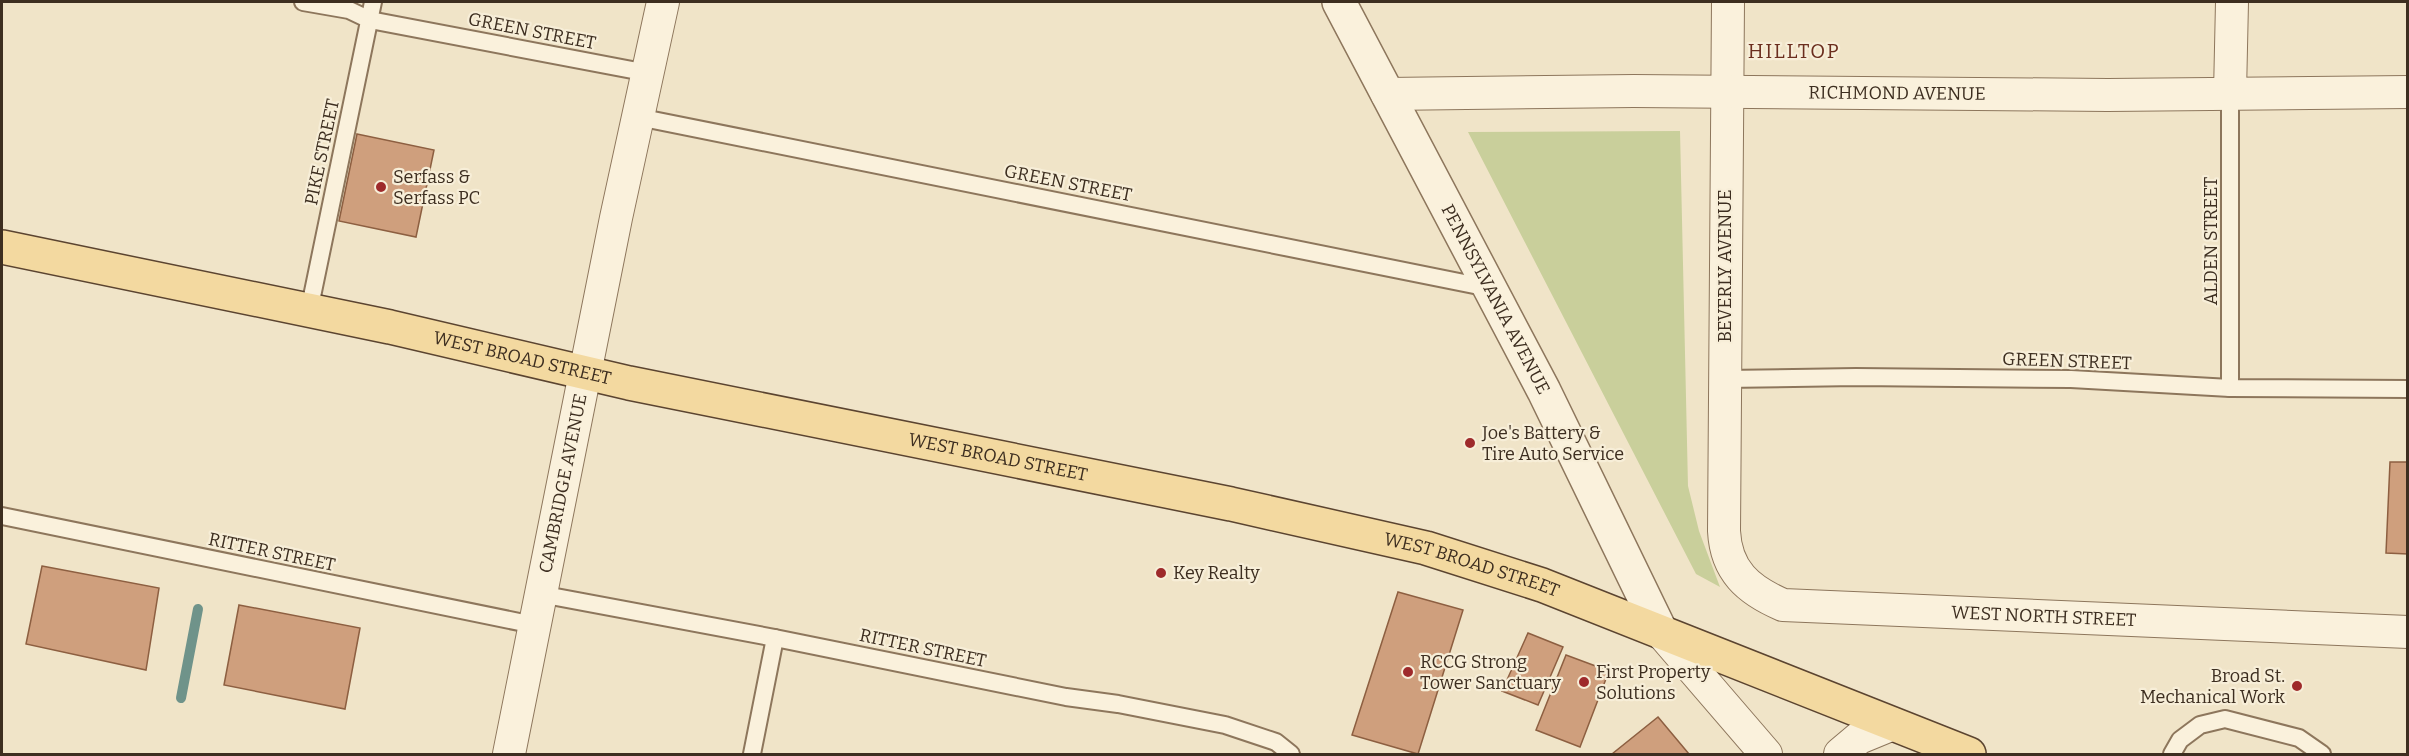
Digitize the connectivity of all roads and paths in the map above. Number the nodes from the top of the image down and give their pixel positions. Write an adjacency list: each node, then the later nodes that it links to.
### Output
1 (303, 2): 7 (lane, GREEN STREET)
2 (374, 2): 7 (lane, PIKE STREET)
3 (663, 2): 8 (street, CAMBRIDGE AVENUE)
4 (1338, 2): 12 (street, PENNSYLVANIA AVENUE)
5 (1728, 2): 9 (street, BEVERLY AVENUE)
6 (2232, 2): 11 (street)
7 (370, 20): 8 (lane, GREEN STREET); 16 (lane, PIKE STREET)
8 (648, 73): 13 (street, CAMBRIDGE AVENUE)
9 (1726, 91): 11 (street, RICHMOND AVENUE); 12 (street, RICHMOND AVENUE); 18 (street, BEVERLY AVENUE)
10 (2408, 92): 11 (street, RICHMOND AVENUE)
11 (2230, 93): 19 (lane, ALDEN STREET)
12 (1387, 94): 15 (street, PENNSYLVANIA AVENUE)
13 (638, 117): 15 (lane, GREEN STREET); 17 (street, CAMBRIDGE AVENUE)
14 (2, 248): 16 (main road, WEST BROAD STREET)
15 (1489, 288): 25 (street, PENNSYLVANIA AVENUE)
16 (309, 311): 17 (main road, WEST BROAD STREET)
17 (585, 372): 23 (street, CAMBRIDGE AVENUE); 25 (main road, WEST BROAD STREET)
18 (1724, 379): 19 (lane, GREEN STREET); 22 (street, BEVERLY AVENUE)
19 (2230, 388): 20 (lane, GREEN STREET)
20 (2408, 389)
21 (2, 516): 24 (lane, RITTER STREET)
22 (1724, 531): 26 (street, WEST NORTH STREET)
23 (540, 594): 24 (street, CAMBRIDGE AVENUE); 27 (lane, RITTER STREET)
24 (534, 625): 29 (street, CAMBRIDGE AVENUE)
25 (1661, 632): 28 (main road, WEST BROAD STREET); 32 (street)
26 (2408, 632)
27 (775, 638): 30 (lane); 31 (lane, RITTER STREET)
28 (1893, 724): 33 (street); 34 (main road, WEST BROAD STREET)
29 (509, 754)
30 (752, 754)
31 (1291, 754)
32 (1766, 754)
33 (1840, 754)
34 (1969, 754)
35 (2172, 754): 36 (lane)
36 (2322, 754)

